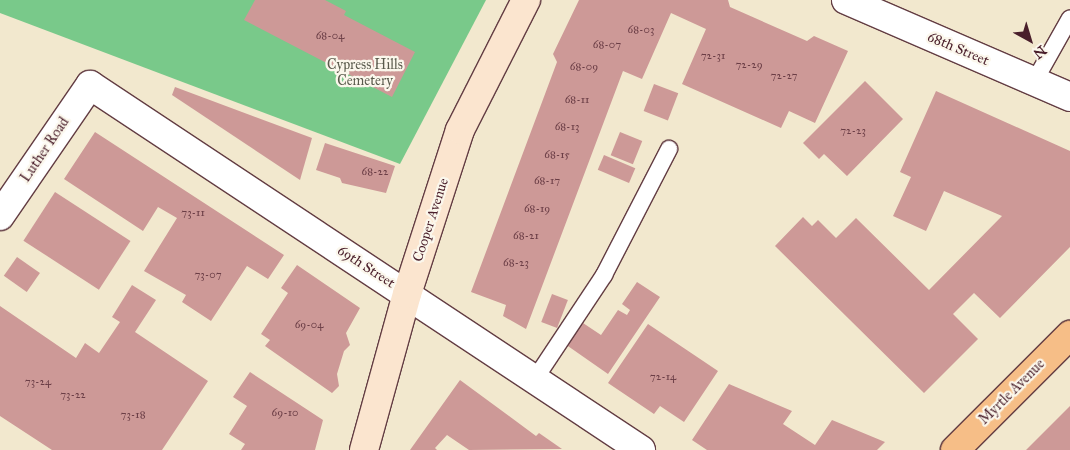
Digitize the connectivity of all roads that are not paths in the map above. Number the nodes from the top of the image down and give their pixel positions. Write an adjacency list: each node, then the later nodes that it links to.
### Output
1 (526, 0): 9 (main road, Cooper Avenue)
2 (846, 0): 4 (street, 68th Street)
3 (1070, 18): 4 (lane)
4 (1034, 82): 6 (street, 68th Street)
5 (90, 84): 8 (street, Luther Road); 9 (street, 69th Street)
6 (1069, 93)
7 (669, 149): 11 (lane)
8 (0, 216)
9 (407, 294): 11 (street, 69th Street); 12 (main road, Cooper Avenue)
10 (1070, 335): 14 (main road, Myrtle Avenue)
11 (535, 379): 13 (street, 69th Street)
12 (364, 450)
13 (641, 450)
14 (954, 450)

